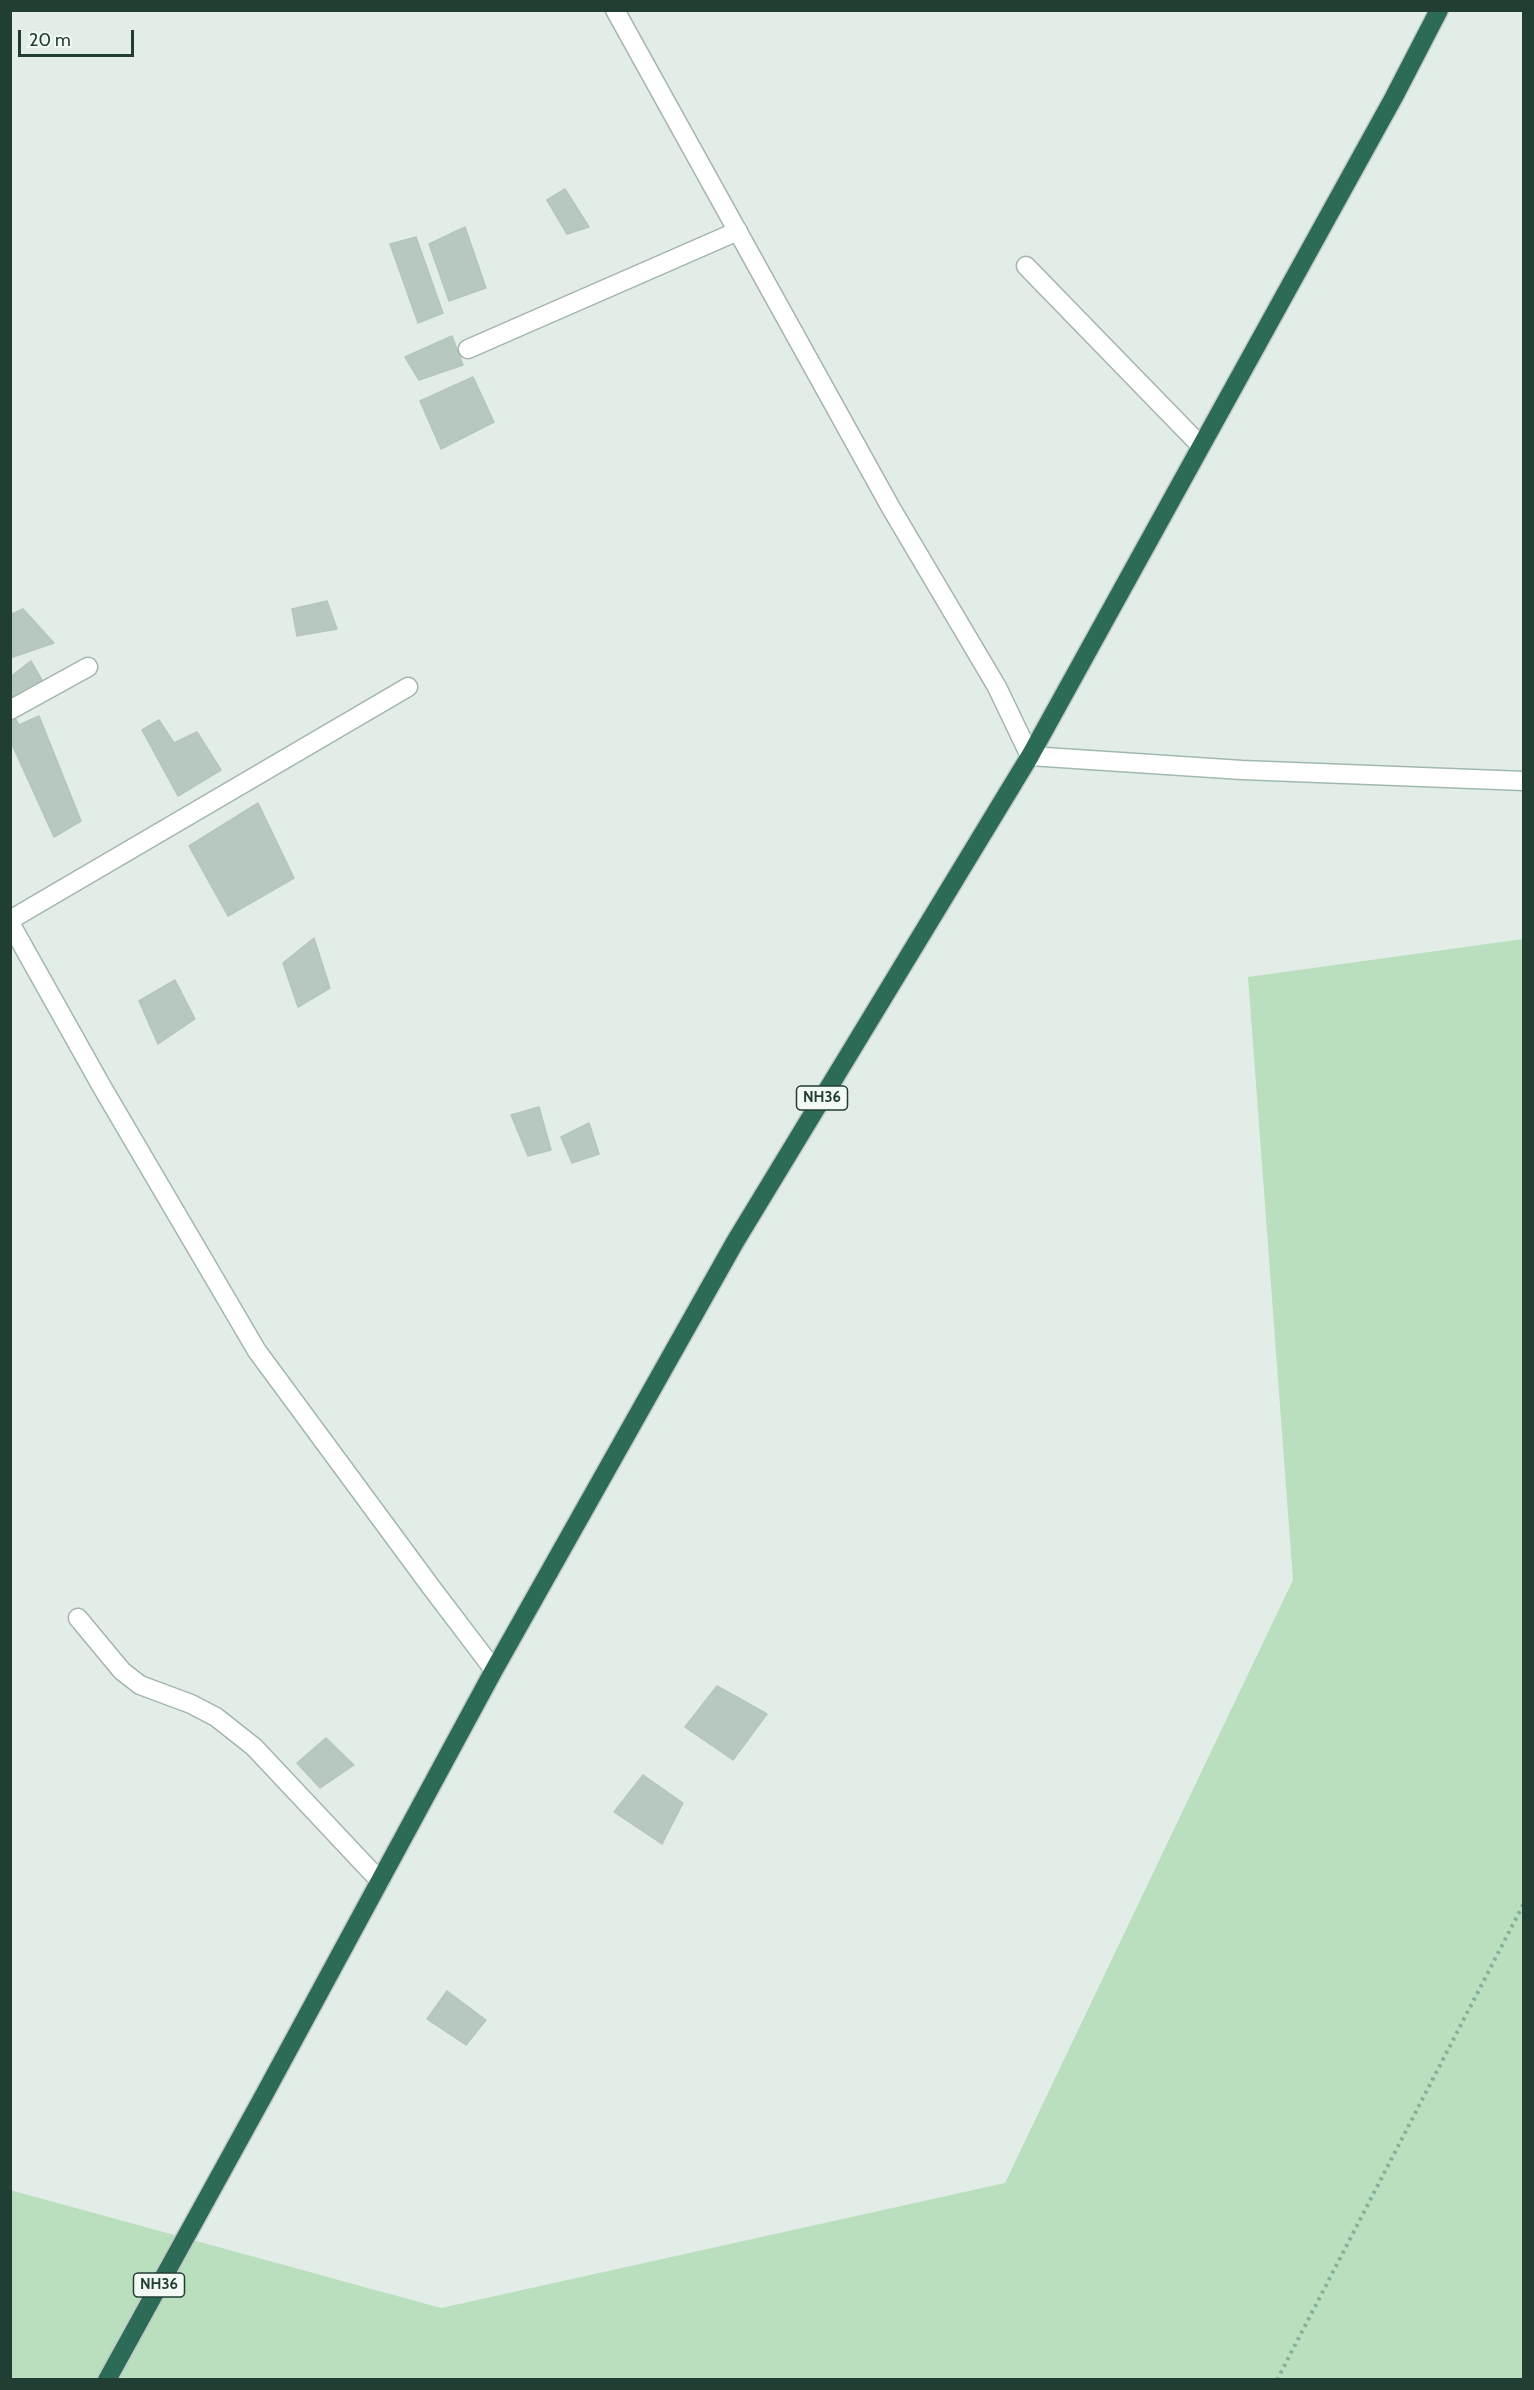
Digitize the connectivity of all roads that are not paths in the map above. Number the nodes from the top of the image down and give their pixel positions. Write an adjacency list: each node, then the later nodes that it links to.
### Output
1 (615, 10): 3 (street)
2 (1439, 10): 6 (highway, NH36)
3 (738, 231): 5 (street); 10 (street)
4 (1026, 266): 6 (street)
5 (468, 349)
6 (1202, 446): 10 (highway, NH36)
7 (88, 667): 9 (street)
8 (408, 687): 12 (street)
9 (10, 710)
10 (1030, 756): 11 (street); 14 (highway, NH36)
11 (1524, 781)
12 (10, 922): 14 (street)
13 (78, 1618): 15 (street)
14 (494, 1670): 15 (highway, NH36)
15 (380, 1881): 16 (highway, NH36)
16 (107, 2379)

